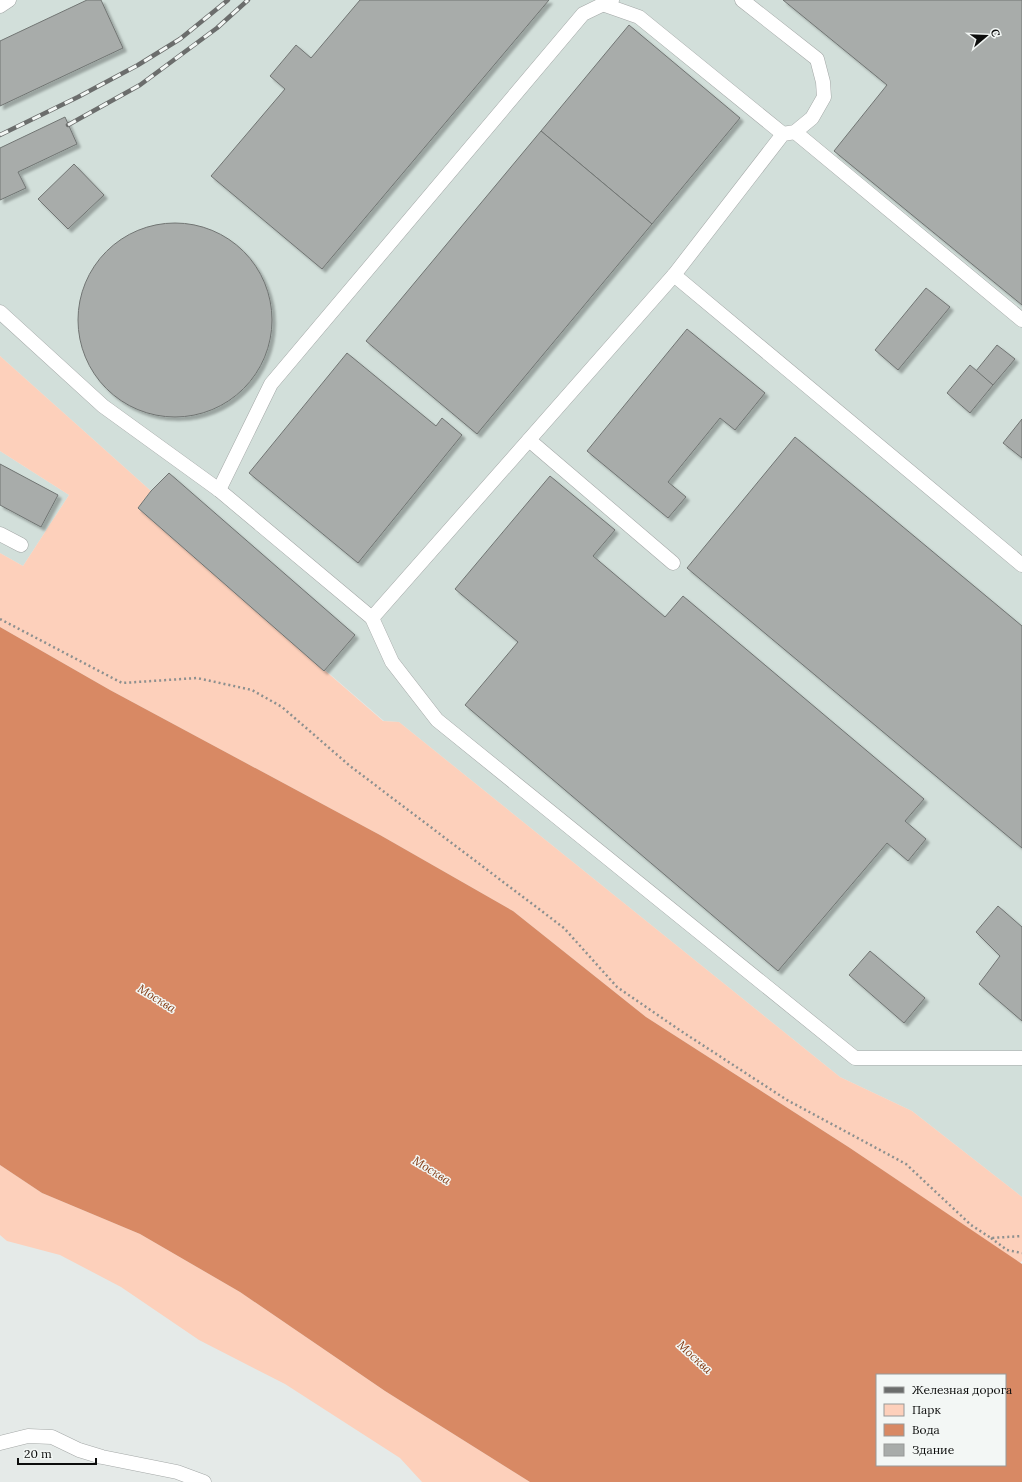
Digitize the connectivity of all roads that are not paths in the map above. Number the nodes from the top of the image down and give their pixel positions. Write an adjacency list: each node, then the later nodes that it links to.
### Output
1 (9, 0): 4 (lane)
2 (742, 0): 5 (lane)
3 (607, 2): 5 (lane); 10 (lane)
4 (0, 6)
5 (789, 133): 6 (lane); 8 (lane)
6 (674, 275): 9 (lane); 14 (lane)
7 (0, 312): 10 (lane)
8 (1022, 320)
9 (529, 440): 13 (lane); 15 (lane)
10 (219, 490): 15 (lane)
11 (0, 534): 12 (lane)
12 (20, 545)
13 (673, 563)
14 (1022, 565)
15 (372, 618): 16 (lane)
16 (1022, 1058)
17 (0, 1443): 18 (lane)
18 (204, 1482)

